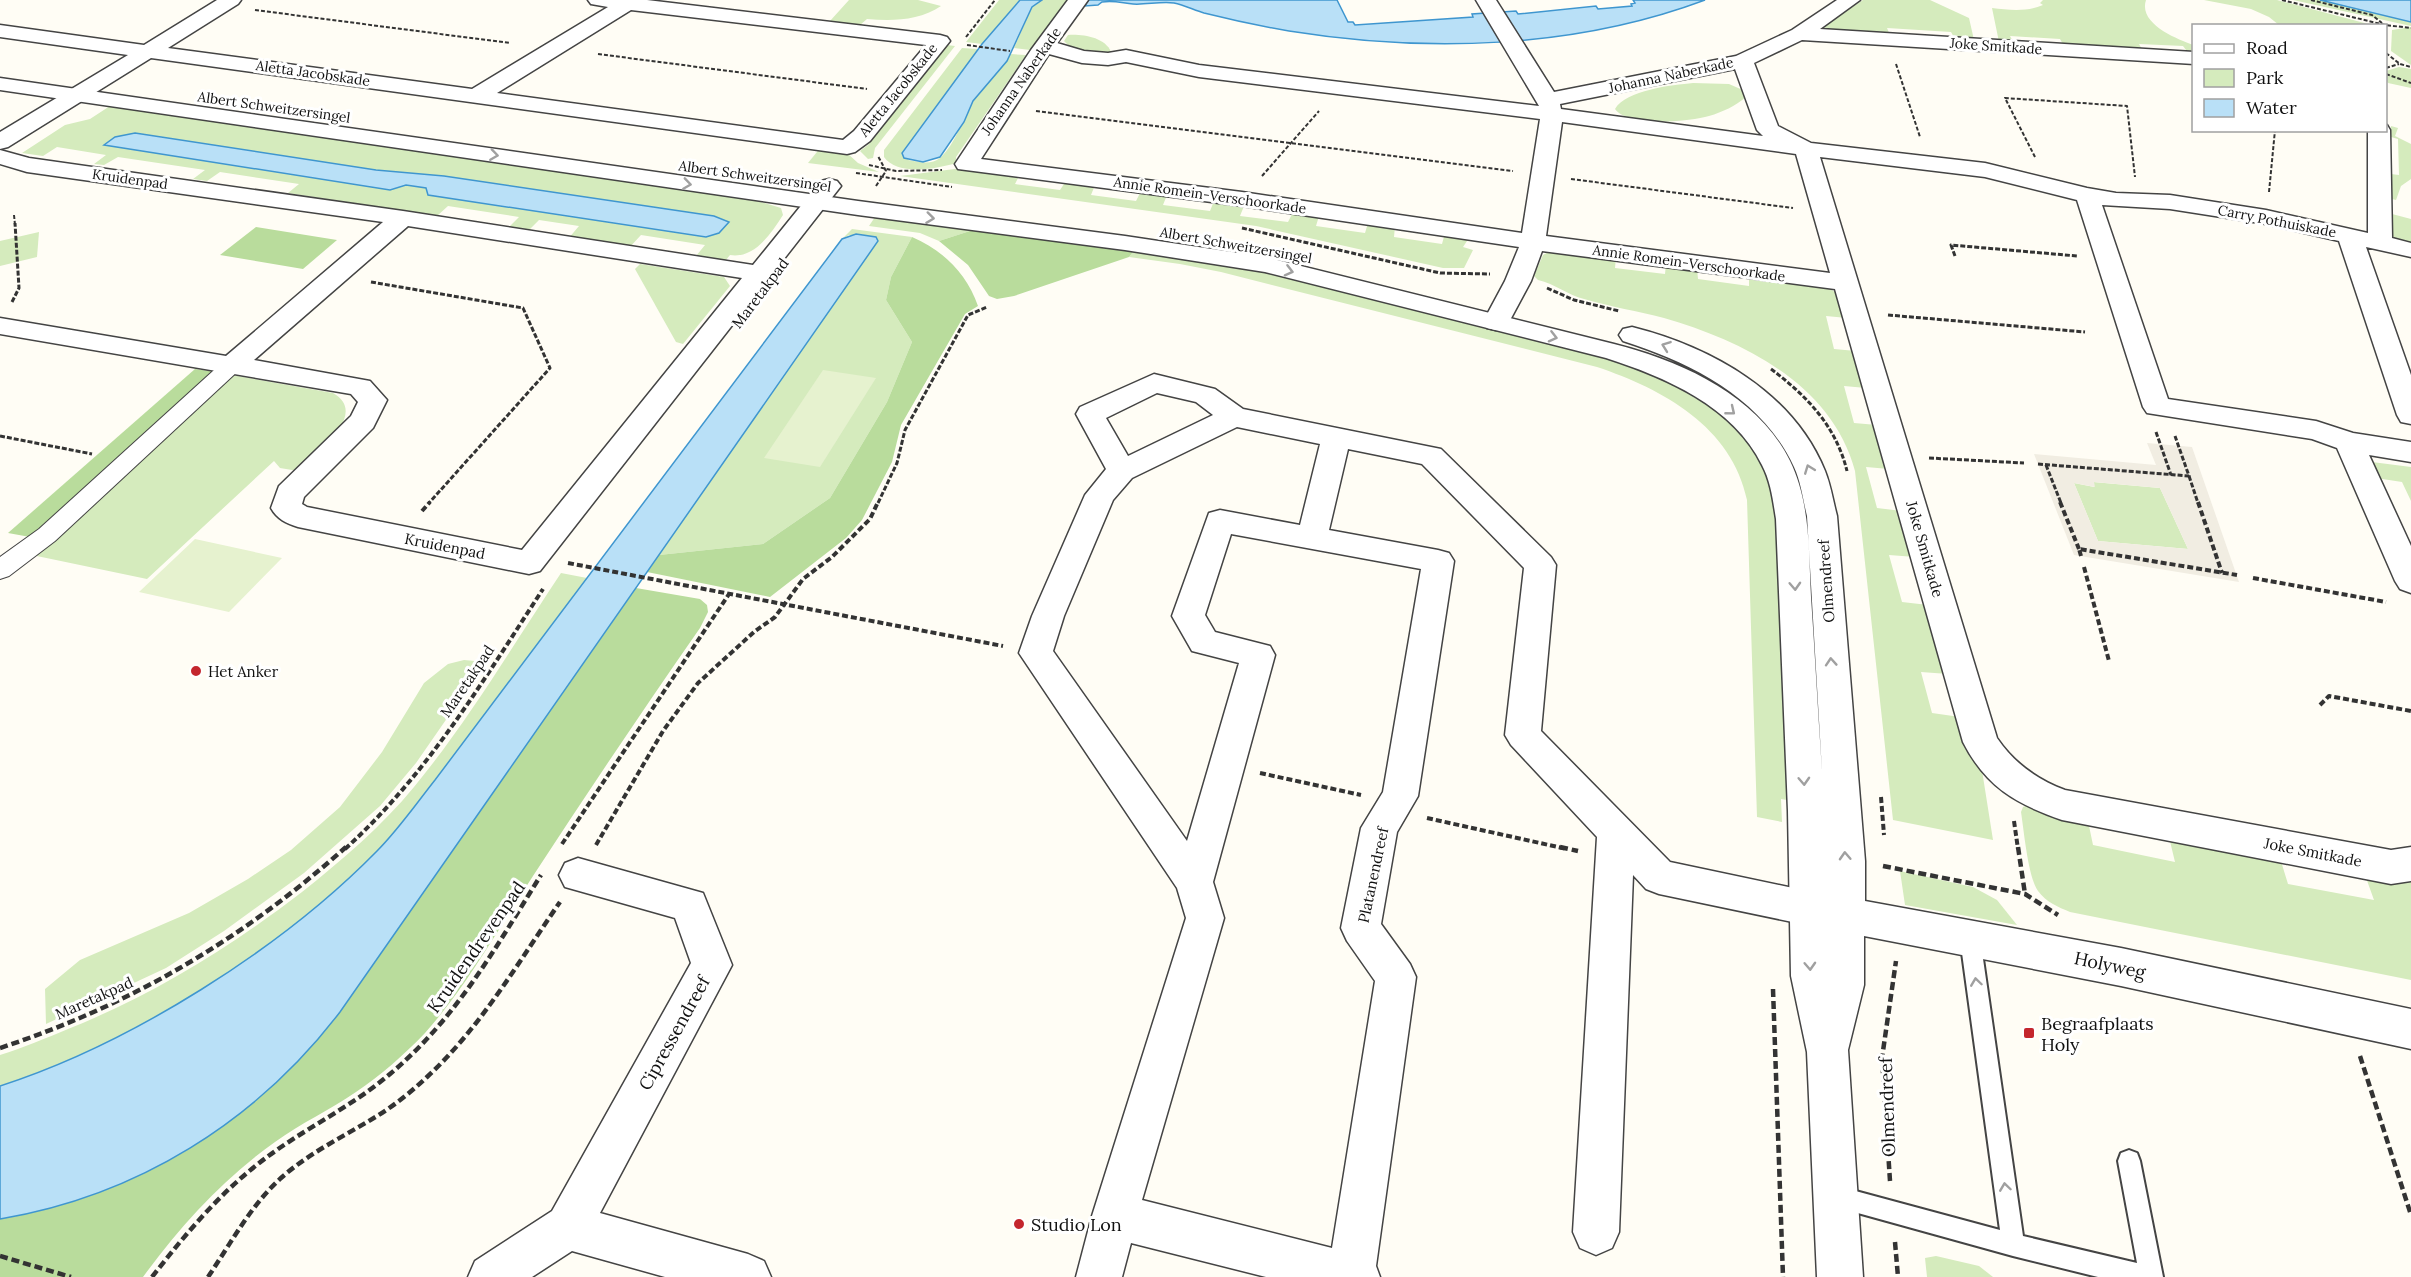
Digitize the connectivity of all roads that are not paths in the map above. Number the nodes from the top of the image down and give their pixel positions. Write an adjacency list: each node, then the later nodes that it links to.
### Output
1 (231, 0): 11 (street)
2 (598, 0): 6 (street, Aletta Jacobskade)
3 (1078, 0): 9 (street, Johanna Naberkade)
4 (1486, 0): 20 (street)
5 (1851, 0): 8 (street, Johanna Naberkade)
6 (627, 4): 19 (street); 19 (street, Aletta Jacobskade)
7 (0, 31): 11 (street, Aletta Jacobskade)
8 (1798, 34): 13 (street, Joke Smitkade); 14 (street, Johanna Naberkade)
9 (1060, 36): 12 (street); 25 (street, Johanna Naberkade)
10 (1106, 39): 12 (street)
11 (149, 51): 16 (street); 19 (street, Aletta Jacobskade)
12 (1126, 56): 20 (street)
13 (2192, 58)
14 (1743, 61): 20 (street, Johanna Naberkade); 23 (street)
15 (0, 69): 16 (street, Albert Schweitzersingel)
16 (99, 82): 18 (street); 26 (street, Albert Schweitzersingel)
17 (0, 84): 18 (street, Albert Schweitzersingel)
18 (79, 94): 22 (street); 26 (street, Albert Schweitzersingel, one-way to 26)
19 (478, 96)
20 (1550, 107): 23 (street); 30 (street)
21 (2379, 132): 31 (street)
22 (0, 142)
23 (1806, 149): 27 (street, Carry Pothuiskade); 34 (street, Joke Smitkade)
24 (0, 157): 28 (street, Kruidenpad)
25 (966, 164): 30 (street, Annie Romein-Verschoorkade)
26 (822, 194): 33 (street, Kruidenpad); 35 (street, Albert Schweitzersingel)
27 (2087, 195): 29 (street, Carry Pothuiskade); 41 (street)
28 (403, 218): 33 (street, Kruidenpad); 37 (street)
29 (2350, 236): 31 (street); 38 (street, Carry Pothuiskade)
30 (1533, 242): 34 (street, Annie Romein-Verschoorkade); 35 (street)
31 (2379, 243): 32 (street)
32 (2411, 250)
33 (758, 273): 37 (street, Kruidenpad)
34 (1845, 283): 49 (street, Joke Smitkade)
35 (1501, 313): 51 (street, Olmendreef)
36 (3, 318): 37 (street, Kruidenpad)
37 (231, 366): 45 (street)
38 (2411, 415)
39 (1234, 417): 40 (street); 43 (street); 43 (street)
40 (1336, 437): 44 (street); 47 (street)
41 (2349, 442): 42 (street); 46 (street)
42 (2411, 452)
43 (1122, 471): 50 (street)
44 (1312, 538): 50 (street, Platanendreef); 60 (street, Platanendreef)
45 (0, 570)
46 (2411, 581)
47 (1616, 832): 51 (street); 58 (street)
48 (562, 863): 57 (street, Cipressendreef)
49 (2411, 864)
50 (1194, 882): 56 (street)
51 (1826, 911): 52 (street, Holyweg); 55 (street, Olmendreef)
52 (1970, 938): 53 (street, Holyweg); 59 (lane, one-way to 52)
53 (2411, 1029)
54 (2129, 1161): 66 (lane)
55 (1836, 1197): 59 (lane); 64 (street, Olmendreef)
56 (1115, 1216): 60 (street, Platanendreef); 63 (street)
57 (567, 1227): 61 (street, Cipressendreef); 62 (street)
58 (1596, 1232)
59 (2013, 1245): 65 (lane)
60 (1354, 1276)
61 (491, 1277)
62 (748, 1277)
63 (1099, 1277)
64 (1840, 1277)
65 (2146, 1277)
66 (2151, 1277)

